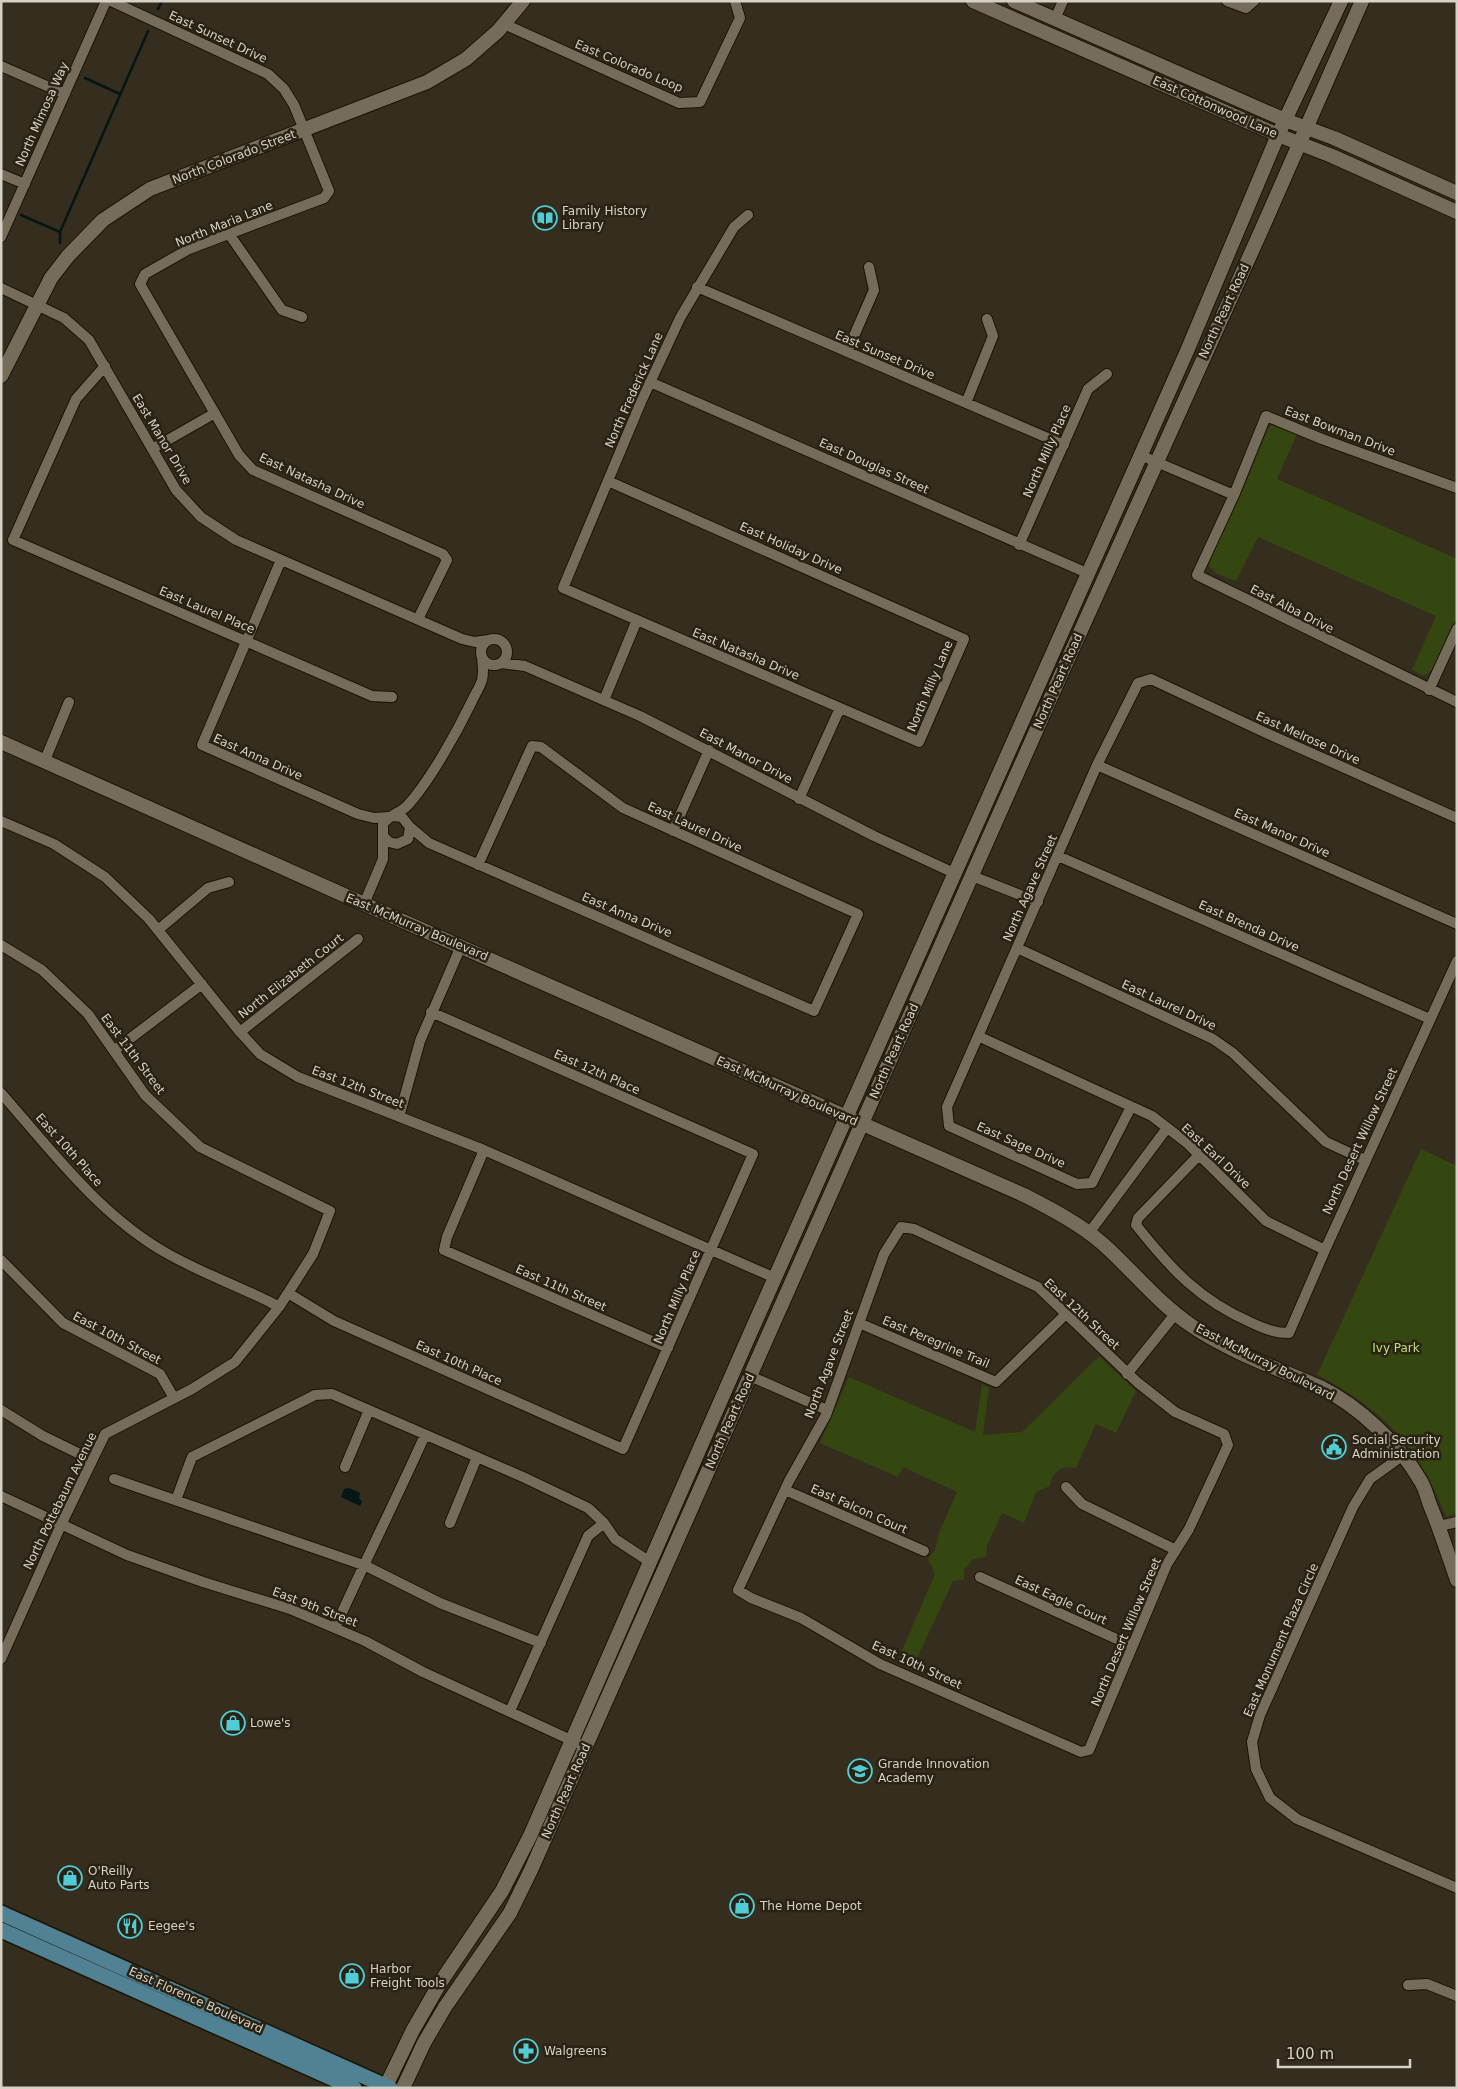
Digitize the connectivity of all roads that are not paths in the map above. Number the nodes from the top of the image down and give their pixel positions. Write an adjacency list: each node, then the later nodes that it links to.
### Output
1 (106, 1): 15 (street, North Mimosa Way)
2 (110, 1): 18 (street, East Sunset Drive)
3 (523, 1): 13 (street, North Colorado Street)
4 (735, 1): 13 (street, East Colorado Loop)
5 (974, 1): 19 (street, East Cottonwood Lane)
6 (1014, 1): 12 (street, East Cottonwood Lane)
7 (1063, 1): 12 (street)
8 (1227, 1): 9 (street)
9 (1254, 1)
10 (1340, 1): 16 (street, North Peart Road)
11 (1362, 1): 17 (street, North Peart Road)
12 (1055, 20): 16 (street, East Cottonwood Lane)
13 (504, 24): 18 (street, North Colorado Street)
14 (1, 66): 15 (street)
15 (65, 94): 22 (street, North Mimosa Way)
16 (1285, 120): 17 (street, East Cottonwood Lane); 19 (street, North Peart Road)
17 (1306, 128): 20 (street, North Peart Road); 23 (street, East Cottonwood Lane)
18 (303, 130): 24 (street, East Sunset Drive); 33 (street, North Colorado Street)
19 (1278, 135): 20 (street, East Cottonwood Lane); 45 (street, North Peart Road)
20 (1300, 144): 25 (street, East Cottonwood Lane); 46 (street, North Peart Road)
21 (1, 174): 22 (street)
22 (25, 184): 28 (street, North Mimosa Way)
23 (1457, 193)
24 (324, 198): 27 (street, North Maria Lane)
25 (1457, 212)
26 (748, 215): 31 (street, North Frederick Lane)
27 (229, 234): 30 (street, North Maria Lane); 34 (street)
28 (1, 237)
29 (869, 267): 36 (street)
30 (140, 284): 42 (street, East Natasha Drive)
31 (697, 287): 36 (street, East Sunset Drive); 40 (street, North Frederick Lane)
32 (1, 288): 33 (street, East Manor Drive)
33 (37, 304): 37 (street, East Manor Drive); 39 (street, North Colorado Street)
34 (302, 317)
35 (987, 319): 41 (street)
36 (847, 352): 41 (street, East Sunset Drive)
37 (105, 366): 44 (street, East Manor Drive); 60 (street, East Laurel Place)
38 (1107, 374): 43 (street, North Milly Place)
39 (1, 376)
40 (650, 382): 47 (street, North Frederick Lane); 50 (street, East Douglas Street)
41 (966, 403): 43 (street, East Sunset Drive)
42 (214, 413): 44 (street); 54 (street, East Natasha Drive)
43 (1064, 445): 50 (street, North Milly Place)
44 (152, 448): 51 (street, East Manor Drive)
45 (1140, 455): 46 (street); 52 (street, North Peart Road)
46 (1156, 462): 49 (street); 93 (street, North Peart Road)
47 (608, 481): 53 (street, North Frederick Lane); 58 (street, East Holiday Drive)
48 (1457, 488): 49 (street, East Bowman Drive)
49 (1234, 495): 67 (street, East Alba Drive)
50 (1019, 545): 52 (street, East Douglas Street)
51 (281, 560): 54 (street, East Manor Drive); 60 (street)
52 (1087, 573): 92 (street, North Peart Road)
53 (563, 588): 55 (street, East Natasha Drive)
54 (418, 619): 57 (street, East Manor Drive)
55 (637, 620): 69 (street); 72 (street, East Natasha Drive)
56 (1457, 628): 67 (street)
57 (462, 639): 59 (street, East Manor Drive); 62 (street, East Manor Drive)
58 (964, 639): 74 (street, North Milly Lane)
59 (489, 640): 61 (street); 62 (street)
60 (247, 641): 68 (street, East Laurel Place); 80 (street, East Anna Drive)
61 (506, 646): 63 (street); 64 (street, East Manor Drive)
62 (482, 657): 63 (street); 66 (street)
63 (501, 663): 64 (street, East Manor Drive); 66 (street)
64 (525, 666): 69 (street, East Manor Drive)
65 (1151, 679): 77 (street, North Agave Street); 82 (street, East Melrose Drive)
66 (481, 681): 79 (street)
67 (1429, 690): 71 (street, East Alba Drive)
68 (392, 697)
69 (604, 700): 75 (street, East Manor Drive)
70 (69, 702): 76 (street)
71 (1457, 702)
72 (840, 708): 74 (street, East Natasha Drive); 78 (street)
73 (1, 742): 76 (street, East McMurray Boulevard)
74 (919, 742)
75 (709, 750): 78 (street, East Manor Drive); 85 (street)
76 (45, 760): 96 (street, East McMurray Boulevard)
77 (1097, 765): 89 (street, North Agave Street); 97 (street, East Manor Drive)
78 (799, 799): 92 (street, East Manor Drive)
79 (412, 800): 81 (street); 84 (street)
80 (358, 814): 81 (street, East Anna Drive); 86 (street, East Anna Drive)
81 (391, 817): 84 (street); 86 (street)
82 (1457, 818)
83 (1, 821): 98 (street, East 12th Street)
84 (409, 825): 87 (street); 88 (street, East Anna Drive)
85 (673, 831): 91 (street, East Laurel Drive); 106 (street, East Laurel Drive)
86 (382, 834): 87 (street); 90 (street)
87 (403, 842): 88 (street, East Anna Drive); 90 (street)
88 (429, 843): 91 (street, East Anna Drive)
89 (1058, 856): 95 (street, North Agave Street); 107 (street, East Brenda Drive)
90 (383, 859): 96 (street)
91 (478, 865): 106 (street, East Anna Drive)
92 (954, 873): 114 (street, North Peart Road)
93 (972, 876): 95 (street); 116 (street, North Peart Road)
94 (229, 882): 98 (street)
95 (1038, 902): 102 (street, North Agave Street)
96 (364, 904): 101 (street, East McMurray Boulevard)
97 (1457, 924)
98 (158, 930): 104 (street, East 12th Street)
99 (358, 939): 108 (street, North Elizabeth Court)
100 (1, 945): 110 (street, East 11th Street)
101 (461, 946): 105 (street); 114 (street, East McMurray Boulevard)
102 (1017, 948): 109 (street, North Agave Street); 121 (street, East Laurel Drive)
103 (1457, 961): 107 (street, North Desert Willow Street)
104 (202, 984): 108 (street, East 12th Street); 110 (street)
105 (431, 1012): 113 (street); 119 (street, East 12th Place)
106 (814, 1012)
107 (1430, 1020): 121 (street, North Desert Willow Street)
108 (240, 1032): 113 (street, East 12th Street)
109 (978, 1036): 112 (street, East Earl Drive); 115 (street, North Agave Street)
110 (114, 1050): 122 (street, East 11th Street)
111 (1, 1093): 130 (street, East 10th Place)
112 (1131, 1107): 115 (street, East Sage Drive); 117 (street, East Earl Drive)
113 (399, 1117): 118 (street, East 12th Street)
114 (847, 1118): 116 (street, East McMurray Boulevard); 128 (street, North Peart Road)
115 (948, 1118)
116 (862, 1124): 124 (street, East McMurray Boulevard); 136 (street, North Peart Road)
117 (1168, 1128): 120 (street, East Earl Drive); 124 (street)
118 (484, 1150): 125 (street, East 12th Street); 134 (street, East 11th Street)
119 (753, 1154): 125 (street, North Milly Place)
120 (1199, 1155): 126 (street, East Earl Drive); 126 (street, North Desert Willow Street)
121 (1365, 1160): 126 (street, North Desert Willow Street)
122 (330, 1211): 129 (street, North Pottebaum Avenue)
123 (901, 1226): 132 (street, East 12th Street); 133 (street, North Agave Street)
124 (1089, 1233): 131 (street, East McMurray Boulevard)
125 (710, 1250): 128 (street, East 12th Street); 134 (street, North Milly Place)
126 (1324, 1250)
127 (1, 1260): 137 (street, East 10th Street)
128 (775, 1278): 160 (street, North Peart Road)
129 (288, 1293): 130 (street, North Pottebaum Avenue); 143 (street, East 10th Place)
130 (279, 1307): 137 (street, North Pottebaum Avenue)
131 (1176, 1313): 135 (street); 144 (street, East McMurray Boulevard)
132 (1066, 1314): 133 (street, East Peregrine Trail); 135 (street, East 12th Street)
133 (859, 1323): 140 (street, North Agave Street)
134 (668, 1348): 143 (street, North Milly Place)
135 (1127, 1374): 142 (street, East 12th Street)
136 (750, 1376): 140 (street); 171 (street, North Peart Road)
137 (174, 1398): 146 (street, North Pottebaum Avenue)
138 (1, 1410): 146 (street)
139 (369, 1410): 141 (street); 147 (street); 152 (street)
140 (827, 1410): 150 (street, North Agave Street)
141 (425, 1435): 145 (street); 161 (street)
142 (1228, 1446): 158 (street, North Desert Willow Street)
143 (623, 1449)
144 (1402, 1456): 157 (street, East McMurray Boulevard); 173 (street, East Monument Plaza Circle)
145 (477, 1457): 153 (street); 155 (street)
146 (92, 1460): 156 (street, North Pottebaum Avenue)
147 (345, 1467)
148 (114, 1479): 152 (street)
149 (1066, 1487): 158 (street)
150 (785, 1490): 159 (street, East Falcon Court); 164 (street, North Agave Street)
151 (1, 1496): 156 (street, East 9th Street)
152 (176, 1500): 161 (street)
153 (450, 1522)
154 (1457, 1522): 157 (street)
155 (604, 1523): 160 (street); 166 (street)
156 (61, 1525): 165 (street, East 9th Street); 168 (street, North Pottebaum Avenue)
157 (1439, 1526): 163 (street, East McMurray Boulevard)
158 (1176, 1550): 167 (street, North Desert Willow Street)
159 (924, 1551)
160 (650, 1562): 170 (street, North Peart Road)
161 (363, 1564): 165 (street); 166 (street)
162 (980, 1576): 167 (street, East Eagle Court)
163 (1457, 1580)
164 (738, 1590): 172 (street, East 10th Street)
165 (335, 1628): 169 (street, East 9th Street)
166 (541, 1643): 169 (street)
167 (1132, 1646): 172 (street, North Desert Willow Street)
168 (1, 1659)
169 (510, 1711): 170 (street, East 9th Street)
170 (572, 1741): 171 (street, East 9th Street); 180 (street, North Peart Road)
171 (586, 1747): 182 (street, North Peart Road)
172 (1089, 1750)
173 (1457, 1888)
174 (1, 1913): 177 (main road, East Florence Boulevard)
175 (1, 1924): 177 (main road)
176 (1, 1930): 181 (main road, East Florence Boulevard)
177 (78, 1947): 180 (main road, East Florence Boulevard)
178 (1408, 1985): 179 (street)
179 (1457, 1996)
180 (387, 2087)
181 (354, 2088)
182 (403, 2088)

